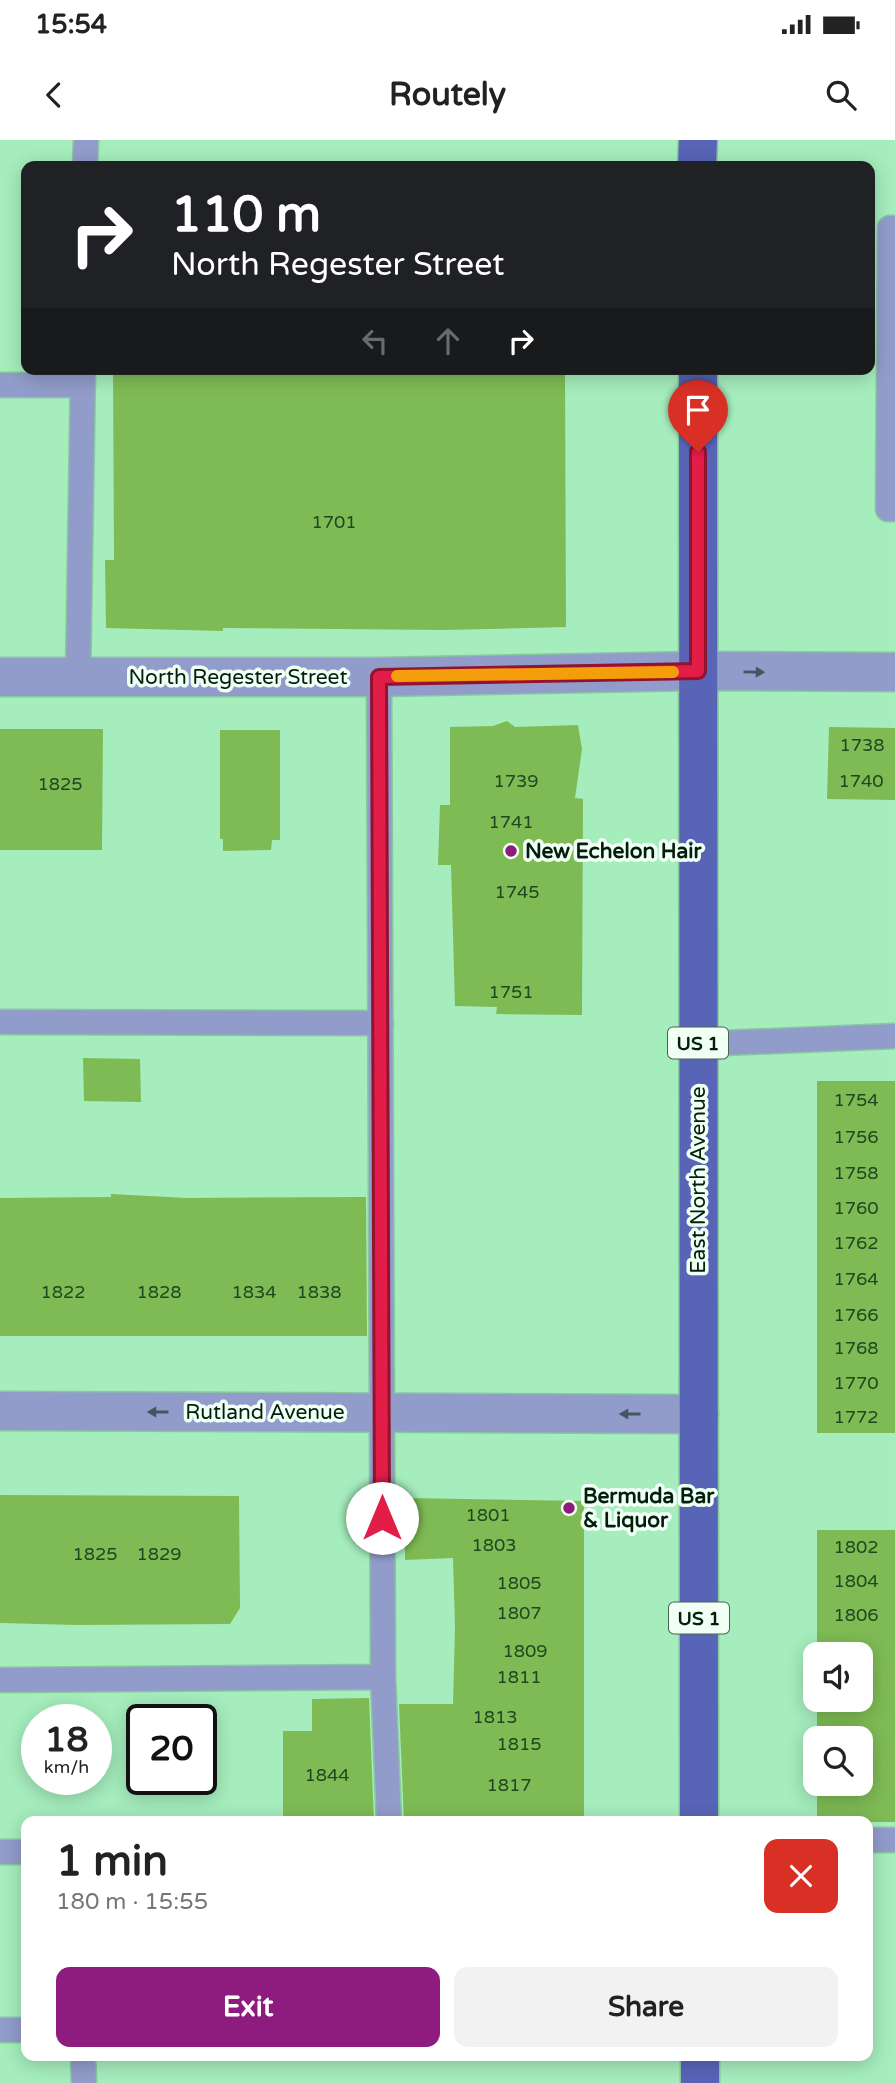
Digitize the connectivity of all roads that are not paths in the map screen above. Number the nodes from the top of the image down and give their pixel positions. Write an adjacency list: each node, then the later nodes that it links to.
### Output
1 (86, 140): 3 (lane)
2 (698, 140): 4 (main road)
3 (85, 161)
4 (698, 161)
5 (895, 228): 9 (lane)
6 (698, 375): 10 (main road, East North Avenue / US 1)
7 (83, 377): 8 (lane); 14 (lane)
8 (0, 384)
9 (895, 509)
10 (698, 671): 11 (street, North Regester Street, one-way to 11); 13 (street, North Regester Street); 18 (main road, East North Avenue / US 1)
11 (895, 672)
12 (0, 677): 14 (street, North Regester Street)
13 (379, 677): 14 (street, North Regester Street); 16 (lane)
14 (78, 678)
15 (0, 1022): 16 (lane)
16 (381, 1023): 20 (lane)
17 (895, 1036): 18 (lane)
18 (698, 1044): 21 (main road, East North Avenue / US 1)
19 (0, 1411): 20 (street, Rutland Avenue, one-way to 19)
20 (382, 1412): 21 (street, Rutland Avenue, one-way to 20); 22 (lane)
21 (699, 1414): 25 (main road, East North Avenue / US 1)
22 (383, 1677): 23 (lane); 24 (lane)
23 (0, 1679)
24 (389, 1816)
25 (699, 1816)
26 (873, 1840): 27 (lane)
27 (895, 1840)
28 (0, 1852): 29 (lane)
29 (21, 1852)
30 (0, 2030): 31 (lane)
31 (21, 2030)
32 (83, 2061): 34 (lane)
33 (700, 2061): 35 (main road)
34 (84, 2083)
35 (700, 2083)

